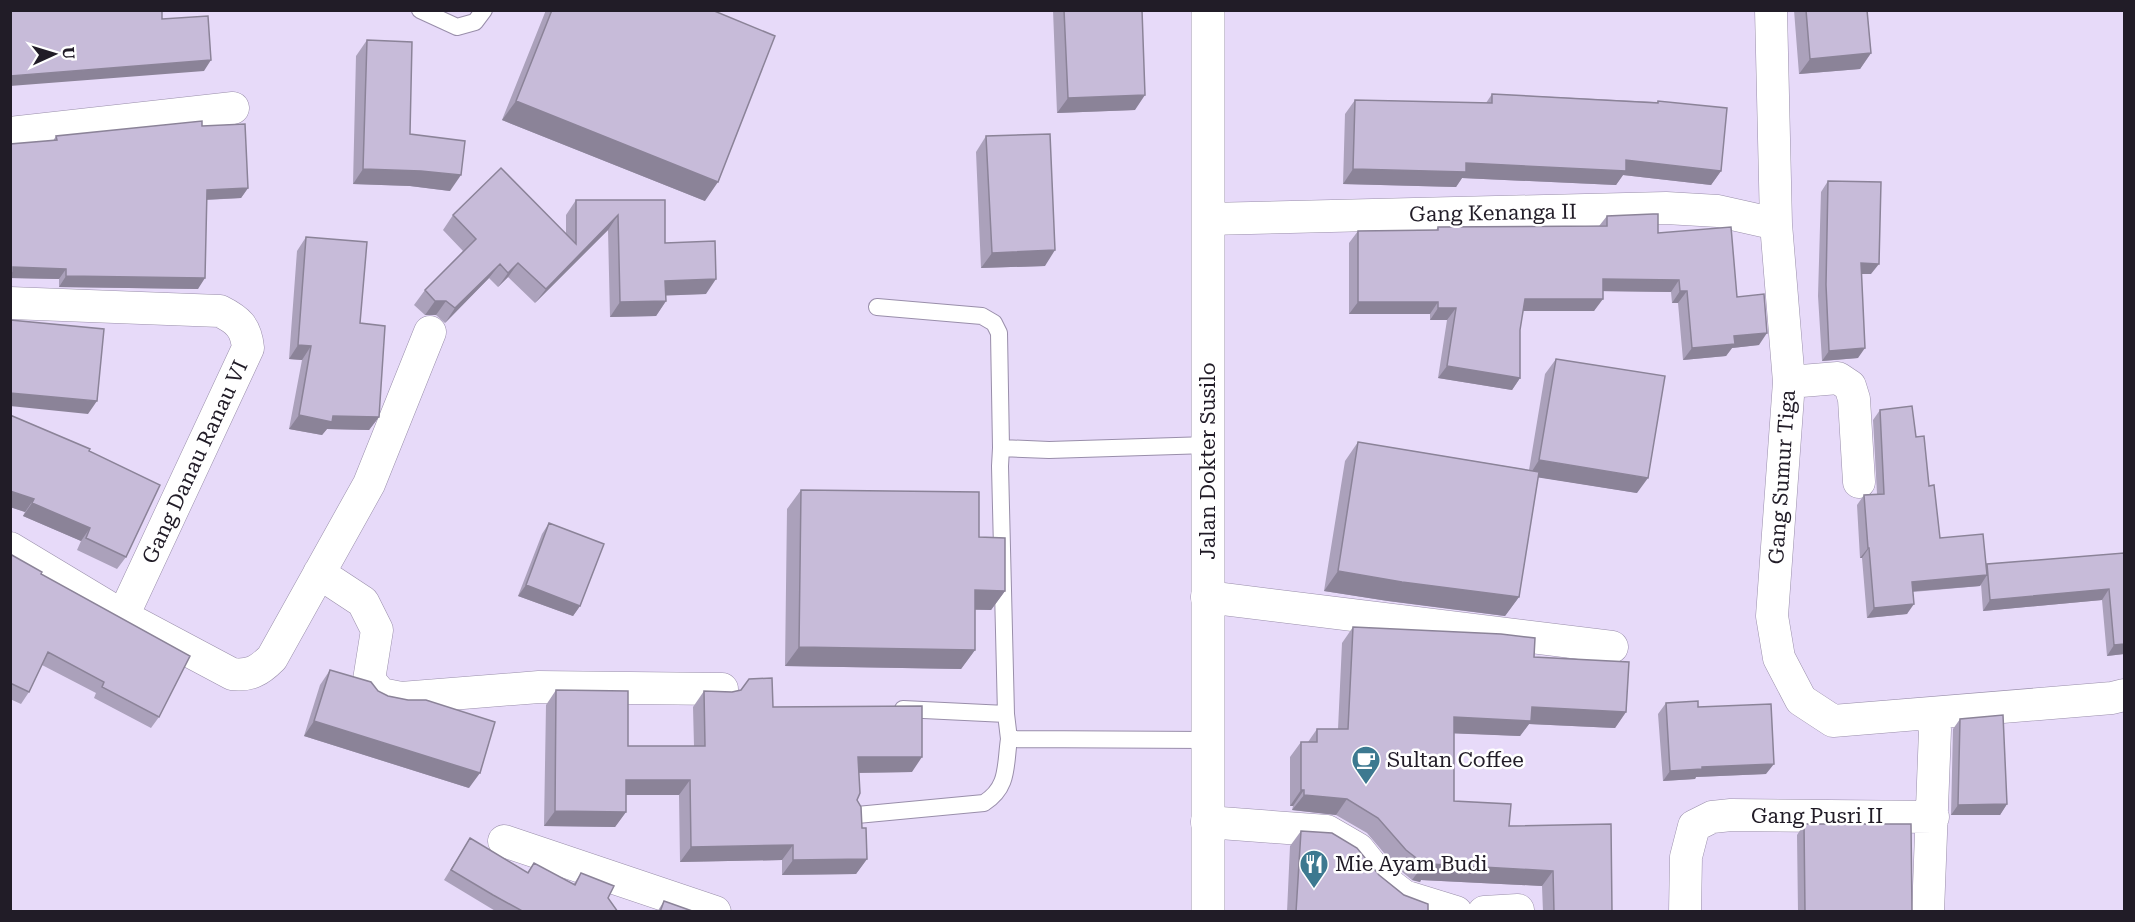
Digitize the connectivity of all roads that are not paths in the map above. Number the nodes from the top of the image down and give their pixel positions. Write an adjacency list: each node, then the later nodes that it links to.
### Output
1 (420, 10): 2 (lane)
2 (484, 10)
3 (1208, 10): 7 (main road, Jalan Dokter Susilo)
4 (1771, 10): 8 (street, Gang Sumur Tiga)
5 (233, 108): 6 (street)
6 (10, 134)
7 (1208, 219): 8 (street, Gang Kenanga II); 13 (main road, Jalan Dokter Susilo)
8 (1776, 224): 12 (street, Gang Sumur Tiga)
9 (10, 303): 19 (street, Gang Danau Ranau VI)
10 (877, 307): 14 (lane)
11 (430, 332): 17 (street)
12 (1789, 382): 15 (street); 25 (street, Gang Sumur Tiga)
13 (1208, 445): 14 (lane); 18 (main road, Jalan Dokter Susilo)
14 (1001, 448): 24 (lane)
15 (1859, 482)
16 (10, 548): 19 (street)
17 (319, 573): 19 (street); 21 (street)
18 (1207, 597): 20 (street); 27 (main road, Jalan Dokter Susilo)
19 (123, 616)
20 (1612, 647)
21 (722, 689)
22 (2124, 695): 25 (street, Gang Sumur Tiga)
23 (903, 709): 24 (lane)
24 (1006, 714): 26 (lane)
25 (1923, 714): 29 (street)
26 (1009, 739): 27 (lane); 28 (lane)
27 (1207, 740): 30 (main road, Jalan Dokter Susilo)
28 (858, 815)
29 (1933, 817): 37 (street, Gang Pusri II); 38 (street)
30 (1207, 822): 34 (main road, Jalan Dokter Susilo); 35 (street)
31 (504, 841): 33 (street)
32 (1518, 910): 36 (street)
33 (715, 912)
34 (1208, 912)
35 (1456, 912)
36 (1484, 912)
37 (1685, 912)
38 (1928, 912)

